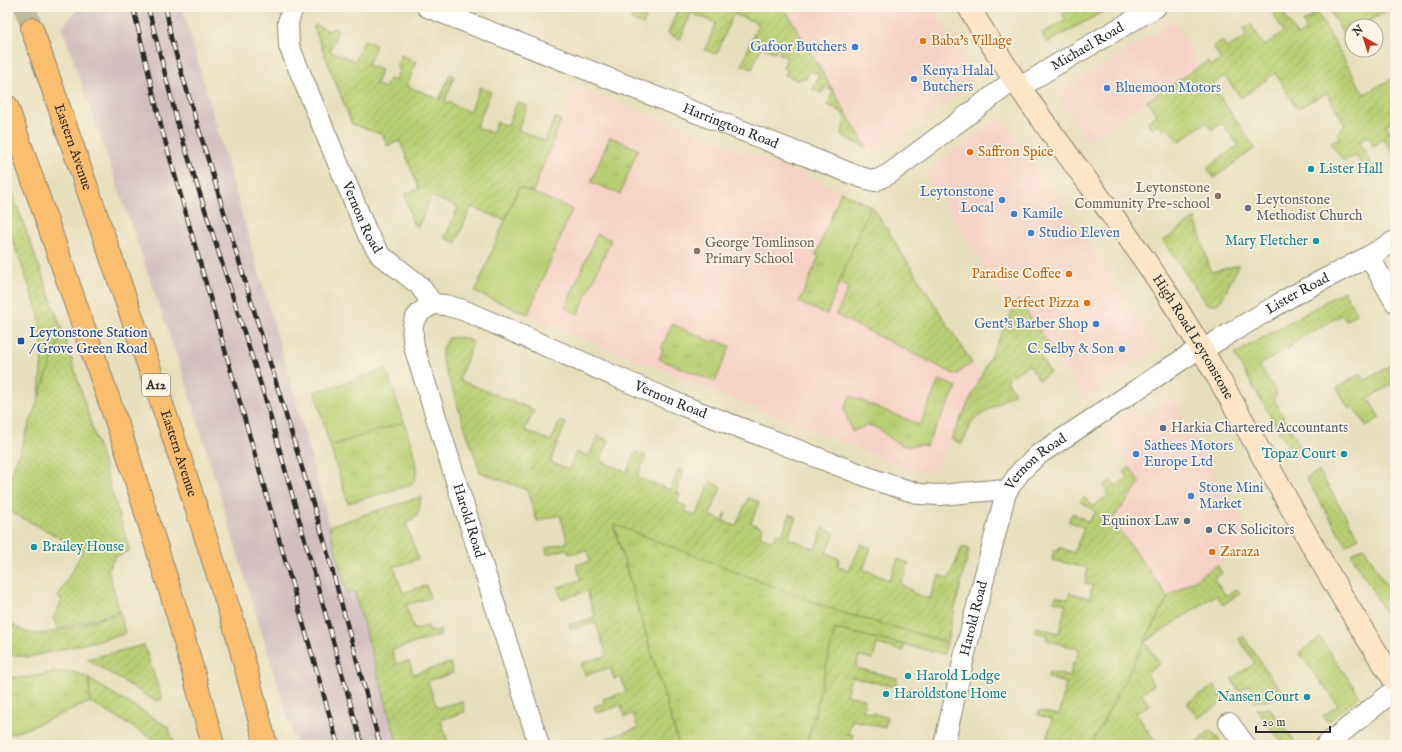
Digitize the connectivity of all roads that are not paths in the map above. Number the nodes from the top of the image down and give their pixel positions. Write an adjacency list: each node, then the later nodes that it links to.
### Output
1 (293, 7): 11 (street, Vernon Road)
2 (427, 7): 6 (street, Harrington Road)
3 (969, 7): 6 (street, High Road Leytonstone)
4 (1156, 7): 6 (street, Michael Road)
5 (32, 29): 18 (highway, Eastern Avenue / A12)
6 (1017, 84): 12 (street, High Road Leytonstone)
7 (7, 106): 17 (highway)
8 (1395, 241): 9 (street, Lister Road)
9 (1369, 256): 10 (street); 12 (street, Lister Road)
10 (1395, 302)
11 (433, 304): 13 (street, Vernon Road); 19 (street, Harold Road)
12 (1201, 349): 13 (street, Vernon Road); 14 (street, High Road Leytonstone)
13 (1006, 492): 20 (street, Harold Road)
14 (1395, 681)
15 (1395, 690): 22 (street)
16 (1229, 723): 21 (street)
17 (213, 745)
18 (266, 745)
19 (540, 745)
20 (944, 745)
21 (1245, 745)
22 (1326, 745)

